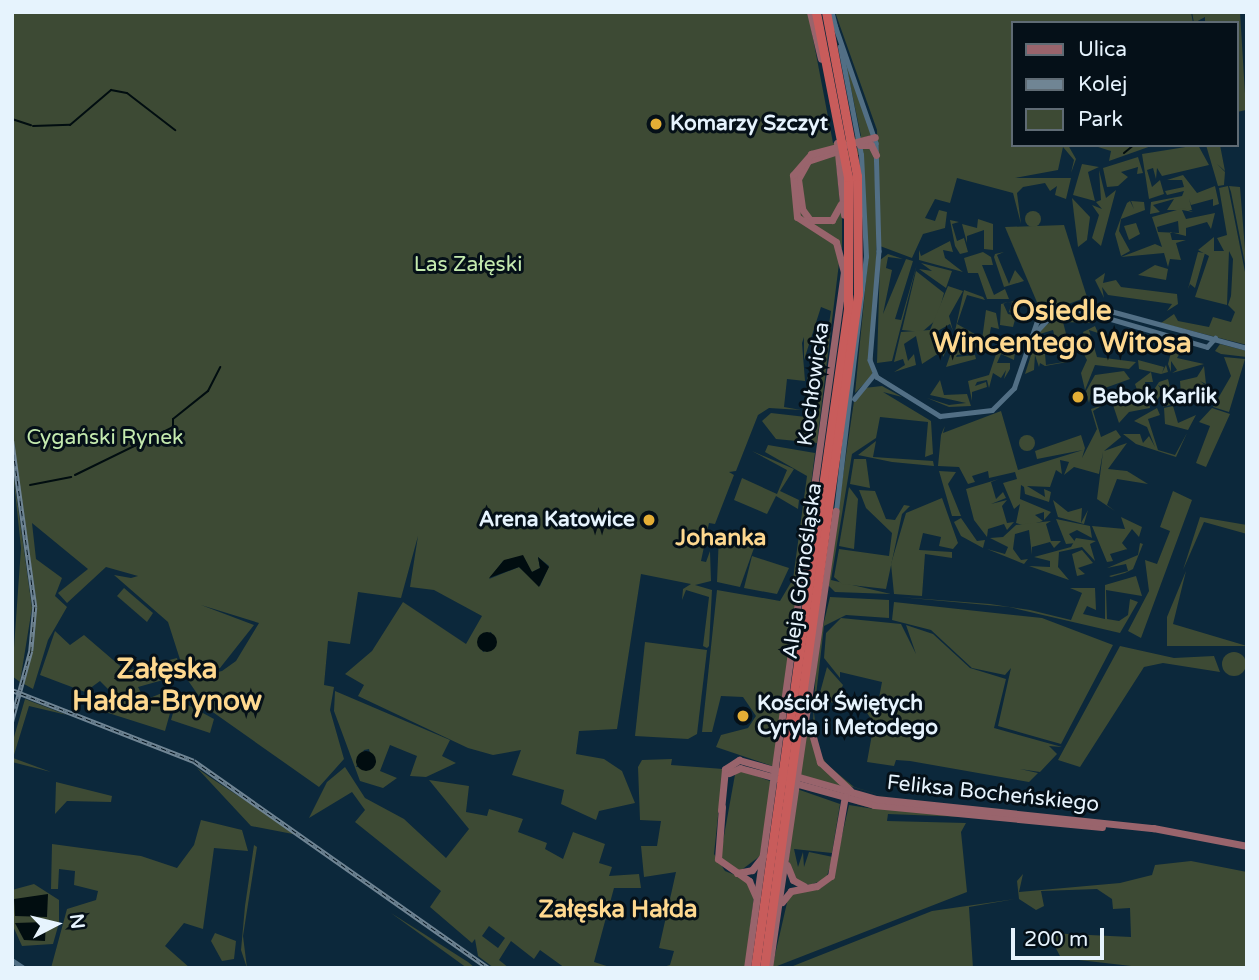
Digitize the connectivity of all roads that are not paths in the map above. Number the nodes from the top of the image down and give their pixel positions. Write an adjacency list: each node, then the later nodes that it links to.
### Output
1 (810, 12): 6 (main road, Kochłowicka)
2 (816, 12): 6 (highway)
3 (826, 12): 6 (highway)
4 (832, 12): 5 (street, Kochłowicka)
5 (835, 25): 6 (street, Kochłowicka); 7 (street)
6 (847, 135): 10 (highway); 10 (main road, Kochłowicka)
7 (875, 137): 8 (main road); 9 (street); 12 (main road)
8 (860, 145): 9 (main road); 11 (main road)
9 (876, 155): 19 (street)
10 (850, 158): 11 (main road, Kochłowicka); 22 (street, Kochłowicka); 23 (highway, Aleja Górnośląska); 26 (highway, Aleja Górnośląska)
11 (843, 189): 12 (main road, Kochłowicka)
12 (844, 272): 25 (main road, Kochłowicka)
13 (1083, 308): 14 (street); 14 (street); 21 (street)
14 (1095, 309): 15 (street); 17 (street)
15 (1203, 335): 16 (street); 17 (street)
16 (1215, 340): 17 (street); 18 (street)
17 (1202, 342)
18 (1245, 348)
19 (874, 373): 20 (street); 21 (street)
20 (868, 385): 21 (street); 22 (street)
21 (889, 386)
22 (852, 402): 24 (street, Kochłowicka)
23 (836, 468): 24 (highway); 44 (highway, Aleja Górnośląska)
24 (836, 511): 27 (main road, Kochłowicka)
25 (800, 611): 26 (highway); 34 (main road, Kochłowicka)
26 (798, 664): 43 (highway, Aleja Górnośląska)
27 (808, 702): 30 (main road); 33 (main road)
28 (802, 782): 29 (main road, Feliksa Bocheńskiego); 31 (main road, Feliksa Bocheńskiego); 36 (main road, Feliksa Bocheńskiego)
29 (824, 792): 31 (main road, Feliksa Bocheńskiego); 35 (main road)
30 (864, 797): 31 (main road, Feliksa Bocheńskiego); 32 (main road, Feliksa Bocheńskiego)
31 (847, 798): 32 (main road, Feliksa Bocheńskiego); 35 (main road)
32 (1247, 848)
33 (786, 850): 37 (main road); 39 (main road)
34 (765, 852): 36 (main road); 38 (main road, Kochłowicka)
35 (835, 864): 37 (main road)
36 (737, 873): 38 (main road)
37 (807, 887): 39 (main road)
38 (757, 905): 42 (main road, Kochłowicka)
39 (777, 916): 45 (main road)
40 (12, 960): 41 (street)
41 (24, 968)
42 (747, 968)
43 (755, 968)
44 (764, 968)
45 (769, 968)

